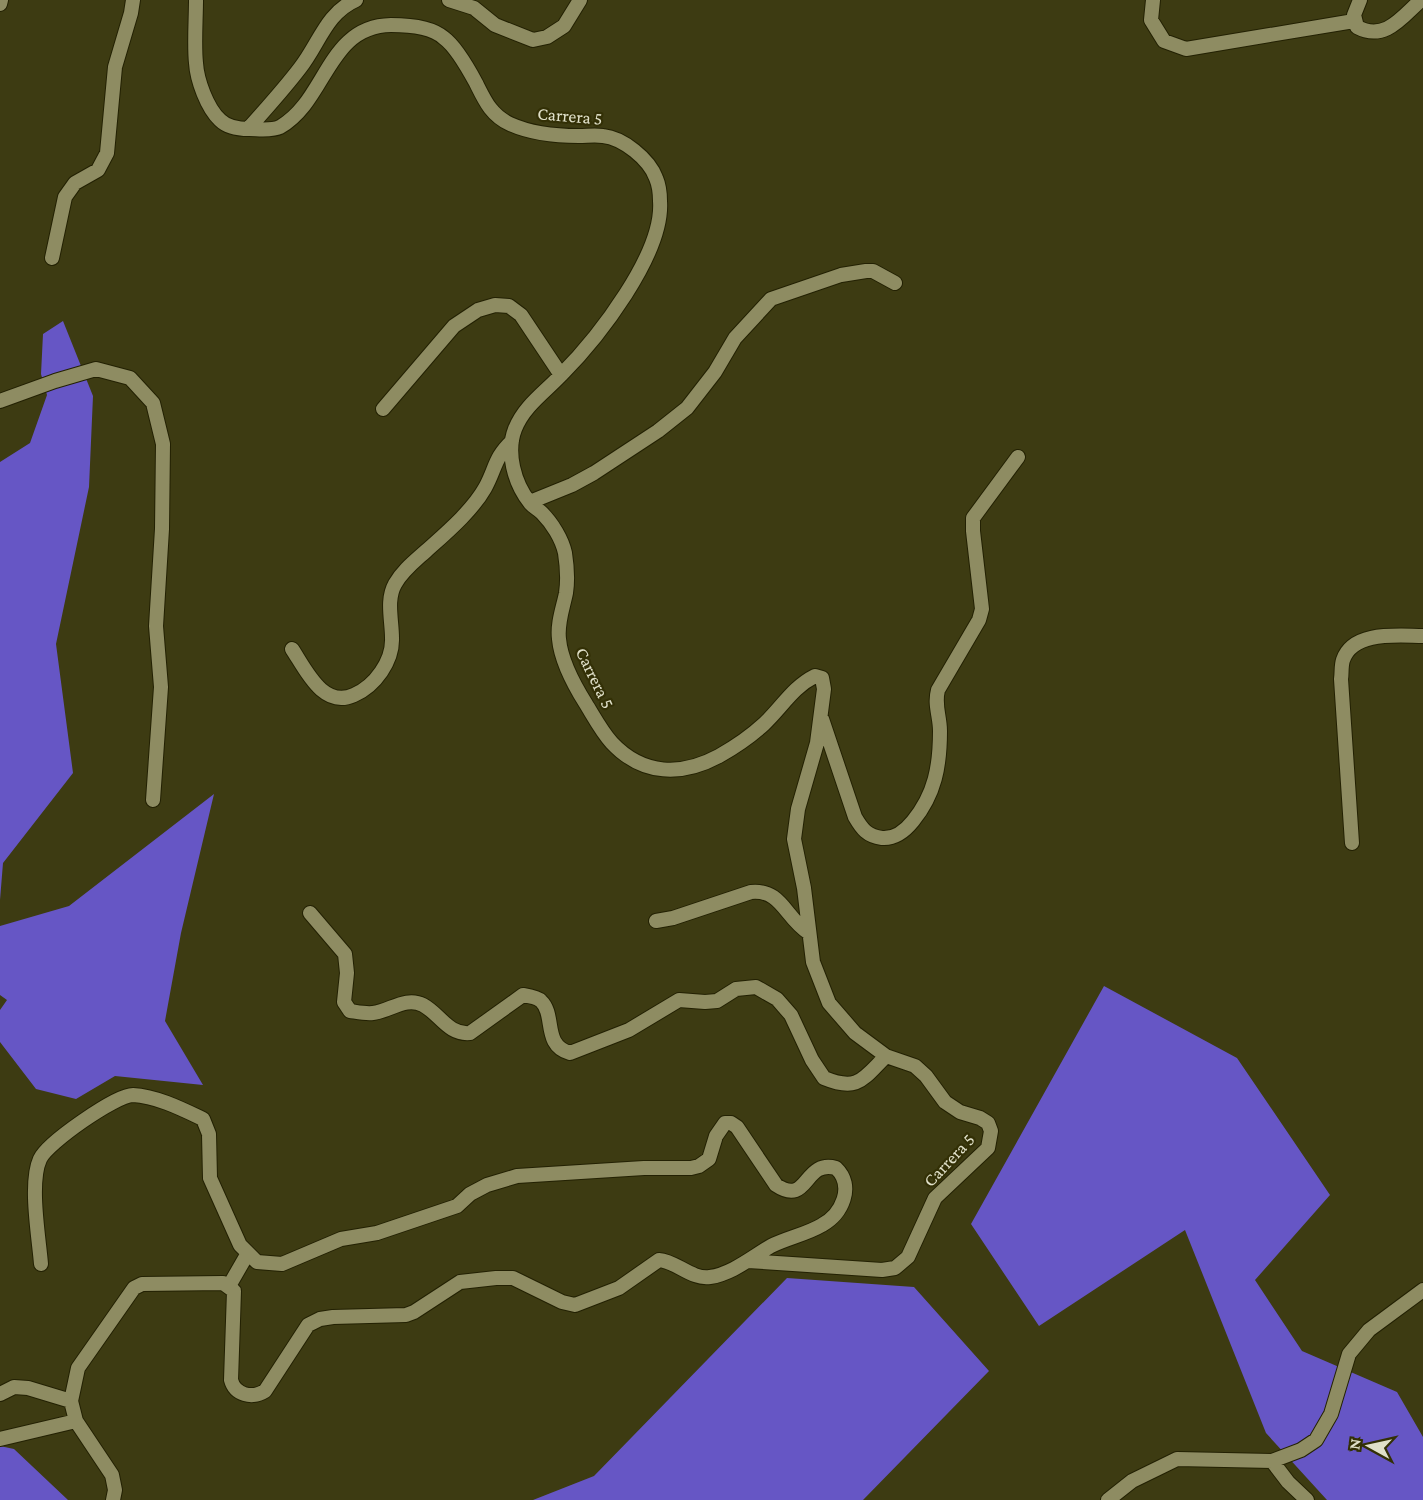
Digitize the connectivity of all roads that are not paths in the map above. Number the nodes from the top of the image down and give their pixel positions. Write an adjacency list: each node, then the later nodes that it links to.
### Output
1 (133, 0): 11 (street)
2 (196, 0): 10 (street, Carrera 5)
3 (356, 0): 10 (street)
4 (449, 0): 5 (street)
5 (580, 0)
6 (1153, 0): 9 (street)
7 (1360, 0): 9 (street)
8 (1421, 0): 9 (street)
9 (1354, 21)
10 (248, 129): 13 (street, Carrera 5)
11 (52, 258)
12 (895, 283): 18 (street)
13 (561, 375): 15 (street); 16 (street, Carrera 5)
14 (0, 401): 22 (street)
15 (383, 409)
16 (512, 441): 18 (street, Carrera 5); 20 (street)
17 (1018, 457): 21 (street)
18 (530, 502): 21 (street, Carrera 5)
19 (1423, 636): 23 (street)
20 (292, 649)
21 (820, 714): 26 (street, Carrera 5)
22 (153, 800)
23 (1353, 843)
24 (310, 913): 27 (street)
25 (656, 921): 26 (street)
26 (809, 933): 27 (street, Carrera 5)
27 (886, 1056): 29 (street, Carrera 5)
28 (248, 1253): 29 (street); 30 (street); 31 (street)
29 (748, 1261): 31 (street)
30 (41, 1264)
31 (229, 1286): 34 (street)
32 (1423, 1290): 37 (street)
33 (0, 1394): 34 (street)
34 (71, 1401): 35 (street)
35 (76, 1421): 36 (street); 38 (street)
36 (0, 1439)
37 (1272, 1461): 39 (street); 40 (street)
38 (113, 1500)
39 (1108, 1500)
40 (1307, 1500)

